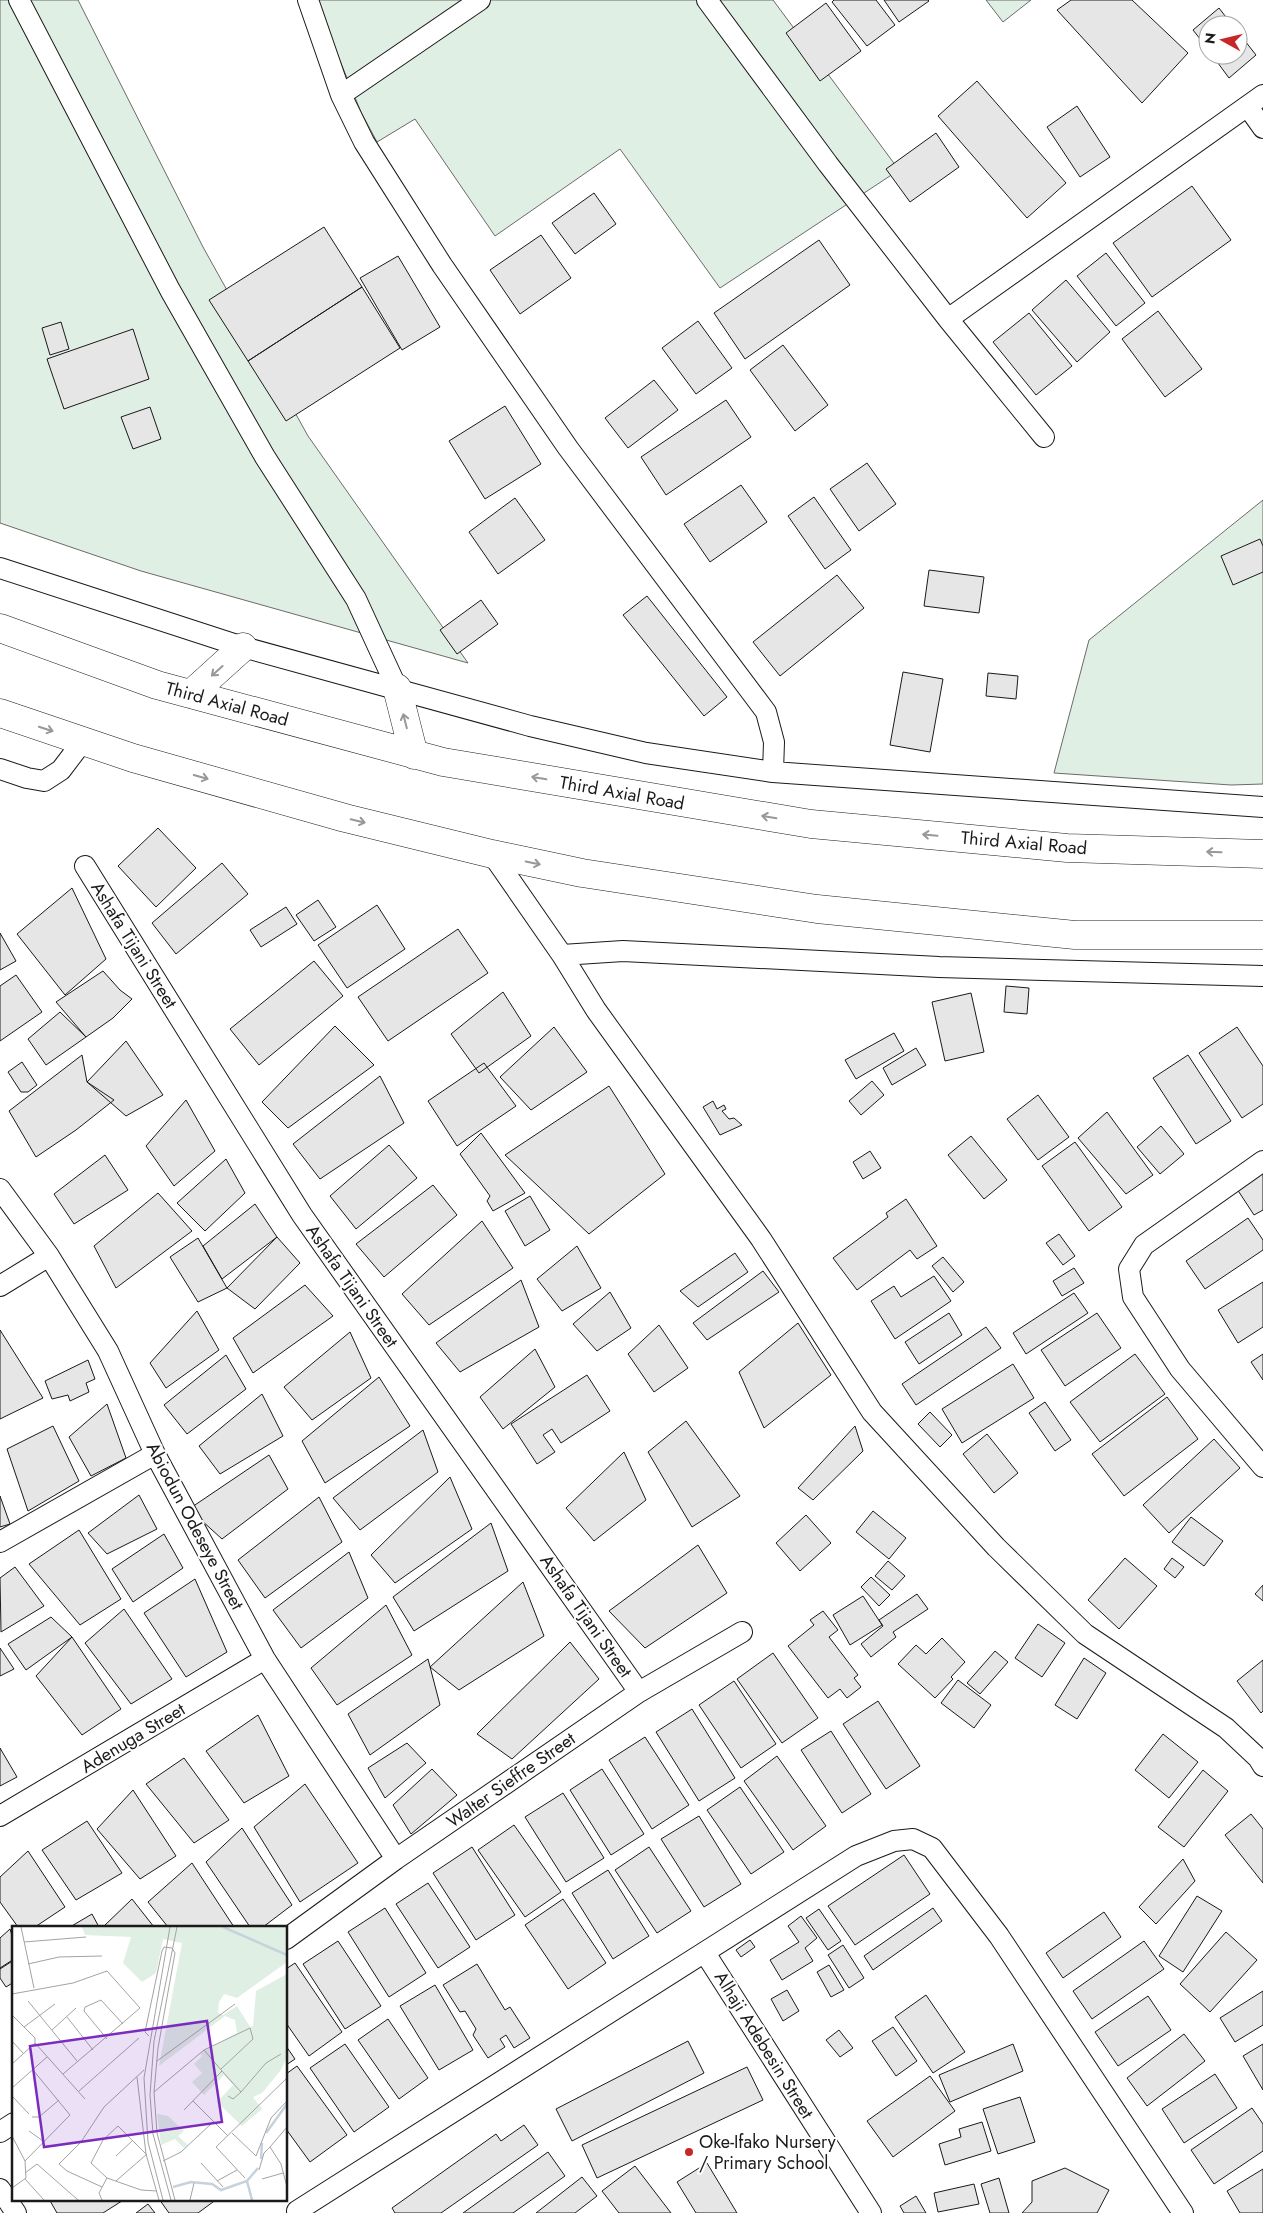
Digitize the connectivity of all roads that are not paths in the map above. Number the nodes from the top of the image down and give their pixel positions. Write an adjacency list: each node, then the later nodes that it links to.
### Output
1 (19, 0): 13 (street)
2 (308, 0): 5 (street)
3 (480, 0): 5 (street)
4 (707, 0): 8 (street)
5 (341, 95): 19 (street)
6 (1255, 101): 7 (street); 8 (street)
7 (1263, 128)
8 (948, 319): 9 (street)
9 (1044, 437)
10 (0, 568): 12 (street)
11 (0, 628): 14 (highway, Third Axial Road)
12 (243, 647): 13 (street); 14 (highway, one-way to 14)
13 (397, 688): 17 (highway, one-way to 13); 19 (street)
14 (191, 694): 17 (highway, Third Axial Road)
15 (0, 713): 16 (highway, one-way to 16)
16 (83, 741): 18 (street); 21 (highway, one-way to 21)
17 (414, 755): 22 (highway, Third Axial Road, one-way to 17)
18 (0, 769)
19 (773, 772): 20 (street)
20 (1263, 807)
21 (492, 854): 24 (highway, one-way to 24); 25 (street)
22 (1263, 854)
23 (85, 866): 36 (street, Ashafa Tijani Street)
24 (1263, 934)
25 (562, 955): 26 (street); 37 (street)
26 (1263, 976)
27 (1263, 1161): 32 (street)
28 (0, 1189): 29 (street, Abiodun Odeseye Street)
29 (49, 1256): 30 (street); 31 (street, Abiodun Odeseye Street)
30 (0, 1286)
31 (155, 1454): 33 (street); 35 (street, Abiodun Odeseye Street)
32 (1263, 1467)
33 (0, 1542)
34 (742, 1632): 36 (street, Walter Sieffre Street)
35 (265, 1659): 38 (street, Adenuga Street); 39 (street, Abiodun Odeseye Street)
36 (639, 1692): 39 (street, Walter Sieffre Street)
37 (1263, 1766)
38 (0, 1816)
39 (396, 1859): 40 (street, Walter Sieffre Street)
40 (288, 1937)
41 (705, 1953): 45 (street); 47 (street, Alhaji Adebesin Street); 48 (street)
42 (12, 2124): 43 (street)
43 (0, 2132)
44 (0, 2190): 46 (street)
45 (294, 2206)
46 (16, 2213)
47 (870, 2213)
48 (1183, 2213)

